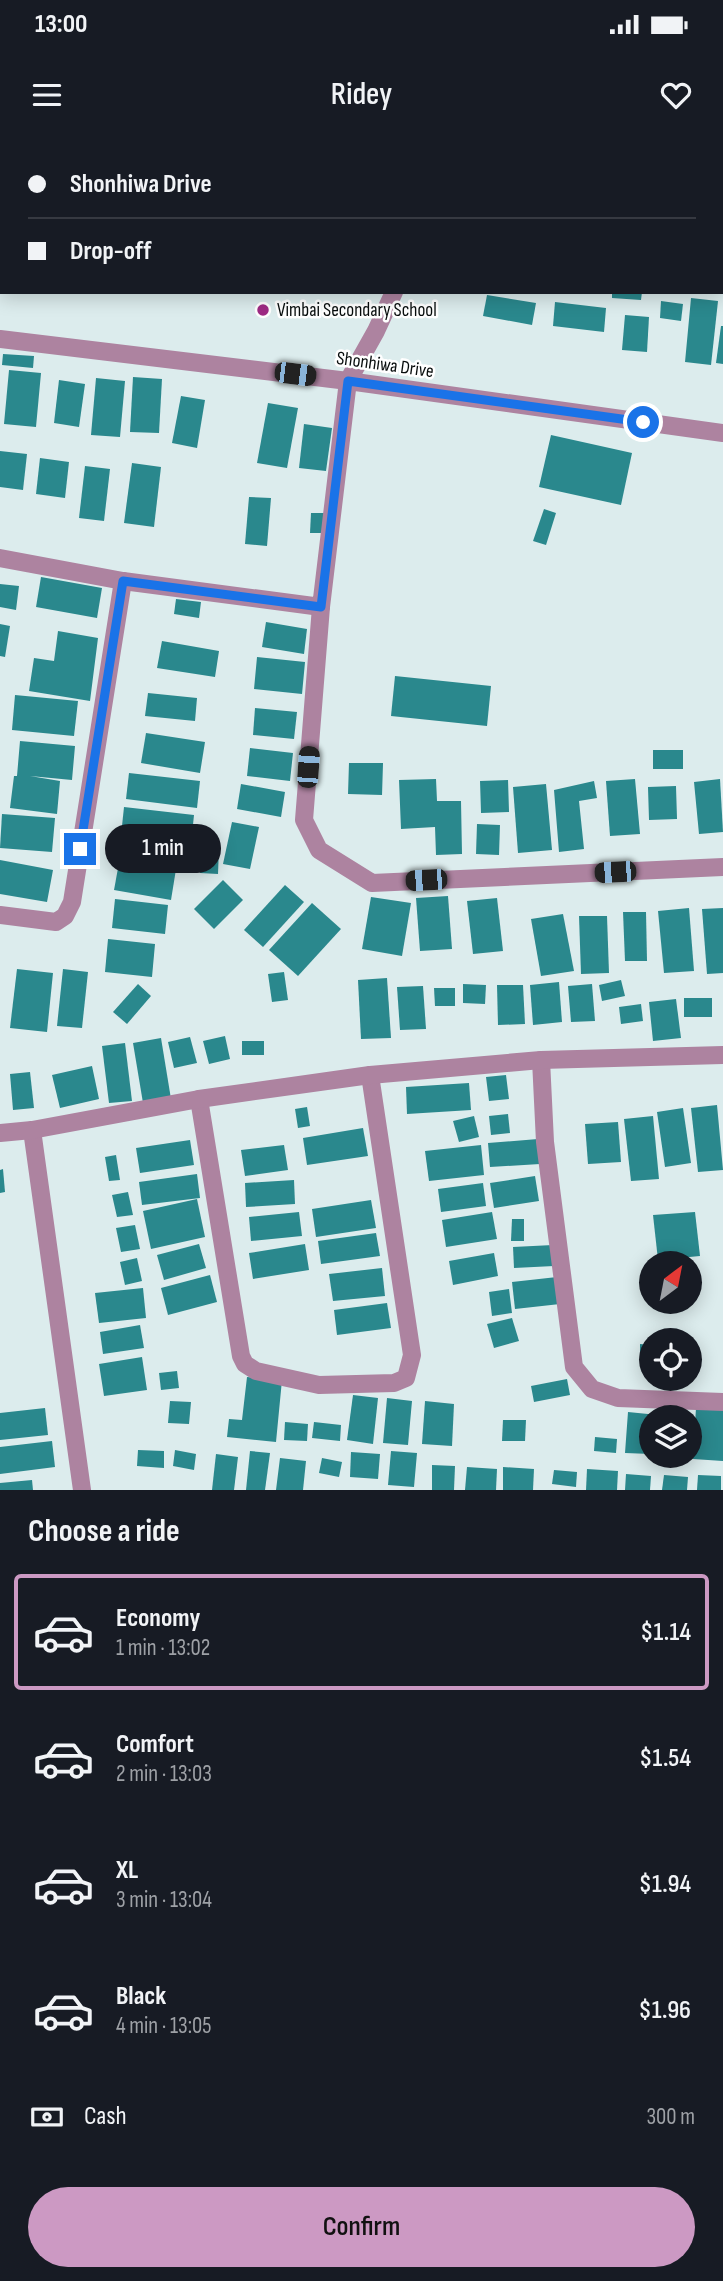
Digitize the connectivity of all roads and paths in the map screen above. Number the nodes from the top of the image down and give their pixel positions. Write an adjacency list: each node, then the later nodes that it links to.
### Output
1 (393, 294): 3 (street)
2 (0, 338): 3 (street, Shonhiwa Drive)
3 (348, 381): 4 (street, Shonhiwa Drive); 7 (street)
4 (723, 433)
5 (0, 558): 6 (street)
6 (123, 581): 7 (street); 9 (street)
7 (321, 607): 8 (street)
8 (723, 867)
9 (0, 915)
10 (723, 1055): 11 (street)
11 (541, 1060): 12 (street); 16 (street)
12 (370, 1075): 13 (street); 13 (street)
13 (199, 1099): 14 (street)
14 (32, 1130): 15 (street); 17 (street)
15 (0, 1133)
16 (723, 1402)
17 (82, 1490)

